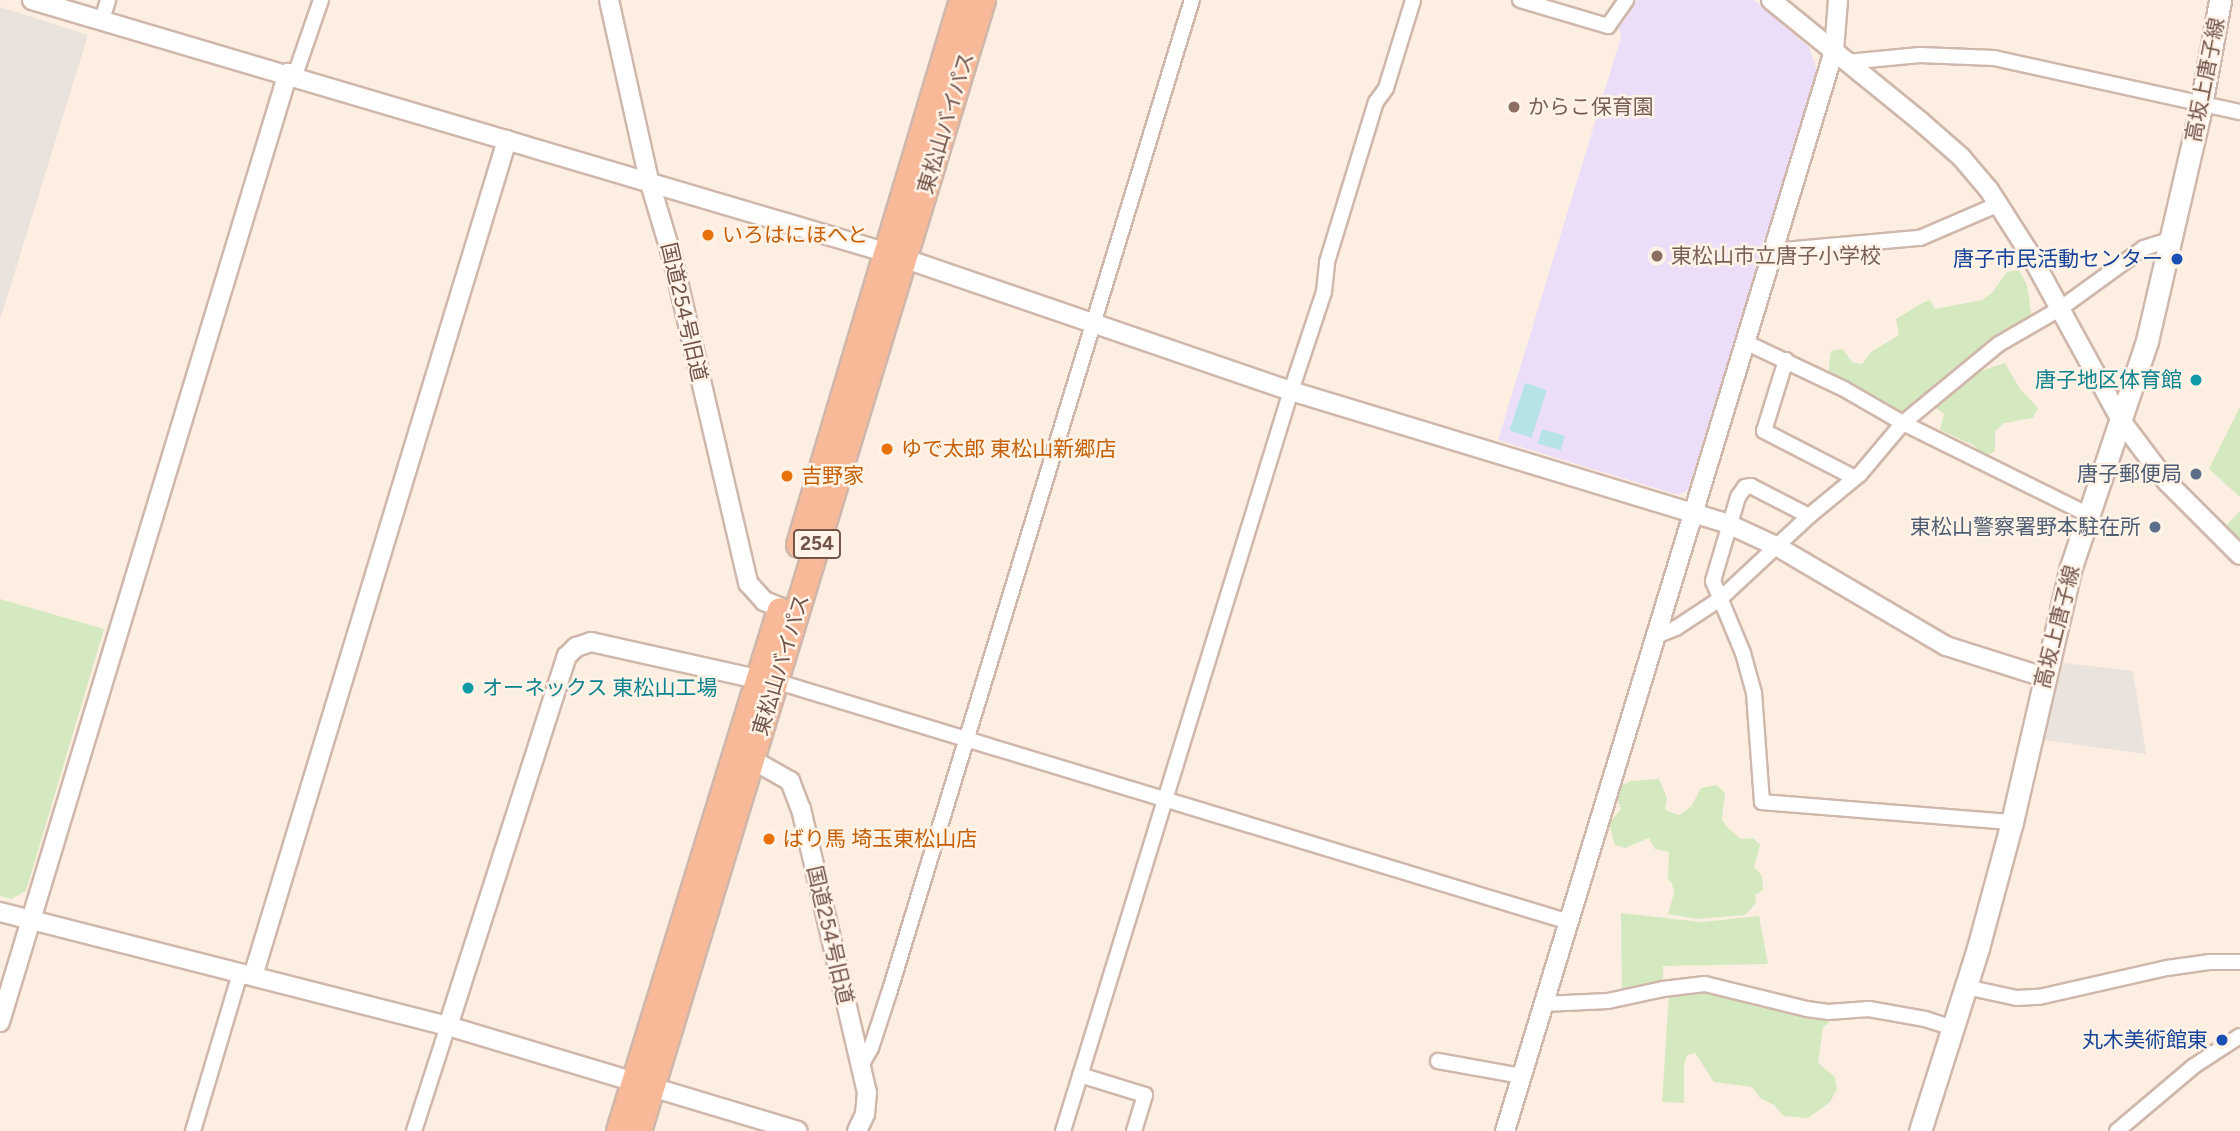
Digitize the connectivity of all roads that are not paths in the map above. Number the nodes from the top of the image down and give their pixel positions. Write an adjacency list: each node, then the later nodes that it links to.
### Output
1 (32, 0): 15 (street)
2 (108, 0): 15 (street)
3 (321, 0): 17 (street)
4 (609, 0): 21 (street, 国道254号旧道)
5 (962, 0): 25 (highway, 東松山バイパス / 254)
6 (984, 0): 25 (highway, 東松山バイパス / 254)
7 (1192, 0): 27 (street)
8 (1413, 0): 30 (street)
9 (1520, 0): 14 (street)
10 (1626, 0): 14 (street)
11 (1771, 0): 16 (street)
12 (1838, 0): 16 (street)
13 (2220, 0): 18 (main road, 高坂上唐子線)
14 (1537, 2)
15 (102, 20): 17 (street)
16 (1840, 56): 18 (street); 22 (street); 24 (street)
17 (292, 74): 20 (street); 50 (street)
18 (2202, 103): 19 (street); 23 (main road, 高坂上唐子線)
19 (2240, 112)
20 (507, 140): 21 (street); 53 (street)
21 (649, 180): 25 (street); 41 (street, 国道254号旧道)
22 (1999, 204): 24 (street); 26 (street)
23 (2172, 239): 26 (street); 31 (main road, 高坂上唐子線)
24 (1773, 251): 28 (street)
25 (897, 256): 27 (street); 41 (highway, 東松山バイパス / 254); 44 (highway, 東松山バイパス / 254)
26 (2061, 308): 31 (street); 32 (street)
27 (1092, 325): 30 (street); 45 (street)
28 (1745, 342): 29 (street); 34 (street)
29 (1786, 360): 32 (street); 33 (street)
30 (1291, 391): 34 (street); 47 (street)
31 (2122, 422): 35 (main road, 高坂上唐子線); 39 (street)
32 (1903, 423): 33 (street); 35 (street)
33 (1855, 478): 36 (street)
34 (1693, 513): 37 (street); 42 (street)
35 (2089, 515): 43 (main road, 高坂上唐子線)
36 (1809, 516): 37 (street); 38 (street)
37 (1728, 524): 38 (street); 40 (street)
38 (1778, 547): 40 (street); 43 (street)
39 (2240, 555)
40 (1720, 599): 42 (street); 48 (street)
41 (780, 607): 44 (highway, 東松山バイパス / 254)
42 (1656, 636): 51 (street)
43 (2044, 677): 48 (main road, 高坂上唐子線)
44 (766, 680): 45 (street); 46 (highway, 東松山バイパス / 254); 57 (street); 64 (highway, 東松山バイパス / 254)
45 (964, 738): 47 (street); 61 (street)
46 (752, 760): 61 (street, 国道254号旧道); 64 (highway, 東松山バイパス / 254)
47 (1165, 799): 51 (street); 62 (street)
48 (2012, 822): 54 (main road, 高坂上唐子線)
49 (0, 912): 50 (street)
50 (32, 920): 53 (street); 56 (street)
51 (1569, 922): 55 (street)
52 (2240, 962): 54 (street)
53 (247, 974): 57 (street); 65 (street)
54 (1966, 987): 58 (main road, 高坂上唐子線)
55 (1543, 1004): 58 (street); 63 (street)
56 (0, 1022)
57 (448, 1026): 64 (street); 66 (street)
58 (1953, 1028): 74 (main road, 高坂上唐子線)
59 (2240, 1036): 75 (street)
60 (1438, 1061): 63 (street)
61 (860, 1067): 70 (street, 国道254号旧道)
62 (1080, 1075): 71 (street); 72 (street)
63 (1521, 1076): 73 (street)
64 (643, 1085): 67 (highway, 254); 68 (highway, 254); 69 (street)
65 (192, 1131)
66 (414, 1131)
67 (619, 1131)
68 (639, 1131)
69 (798, 1131)
70 (857, 1131)
71 (1063, 1131)
72 (1134, 1131)
73 (1504, 1131)
74 (1920, 1131)
75 (2117, 1131)

